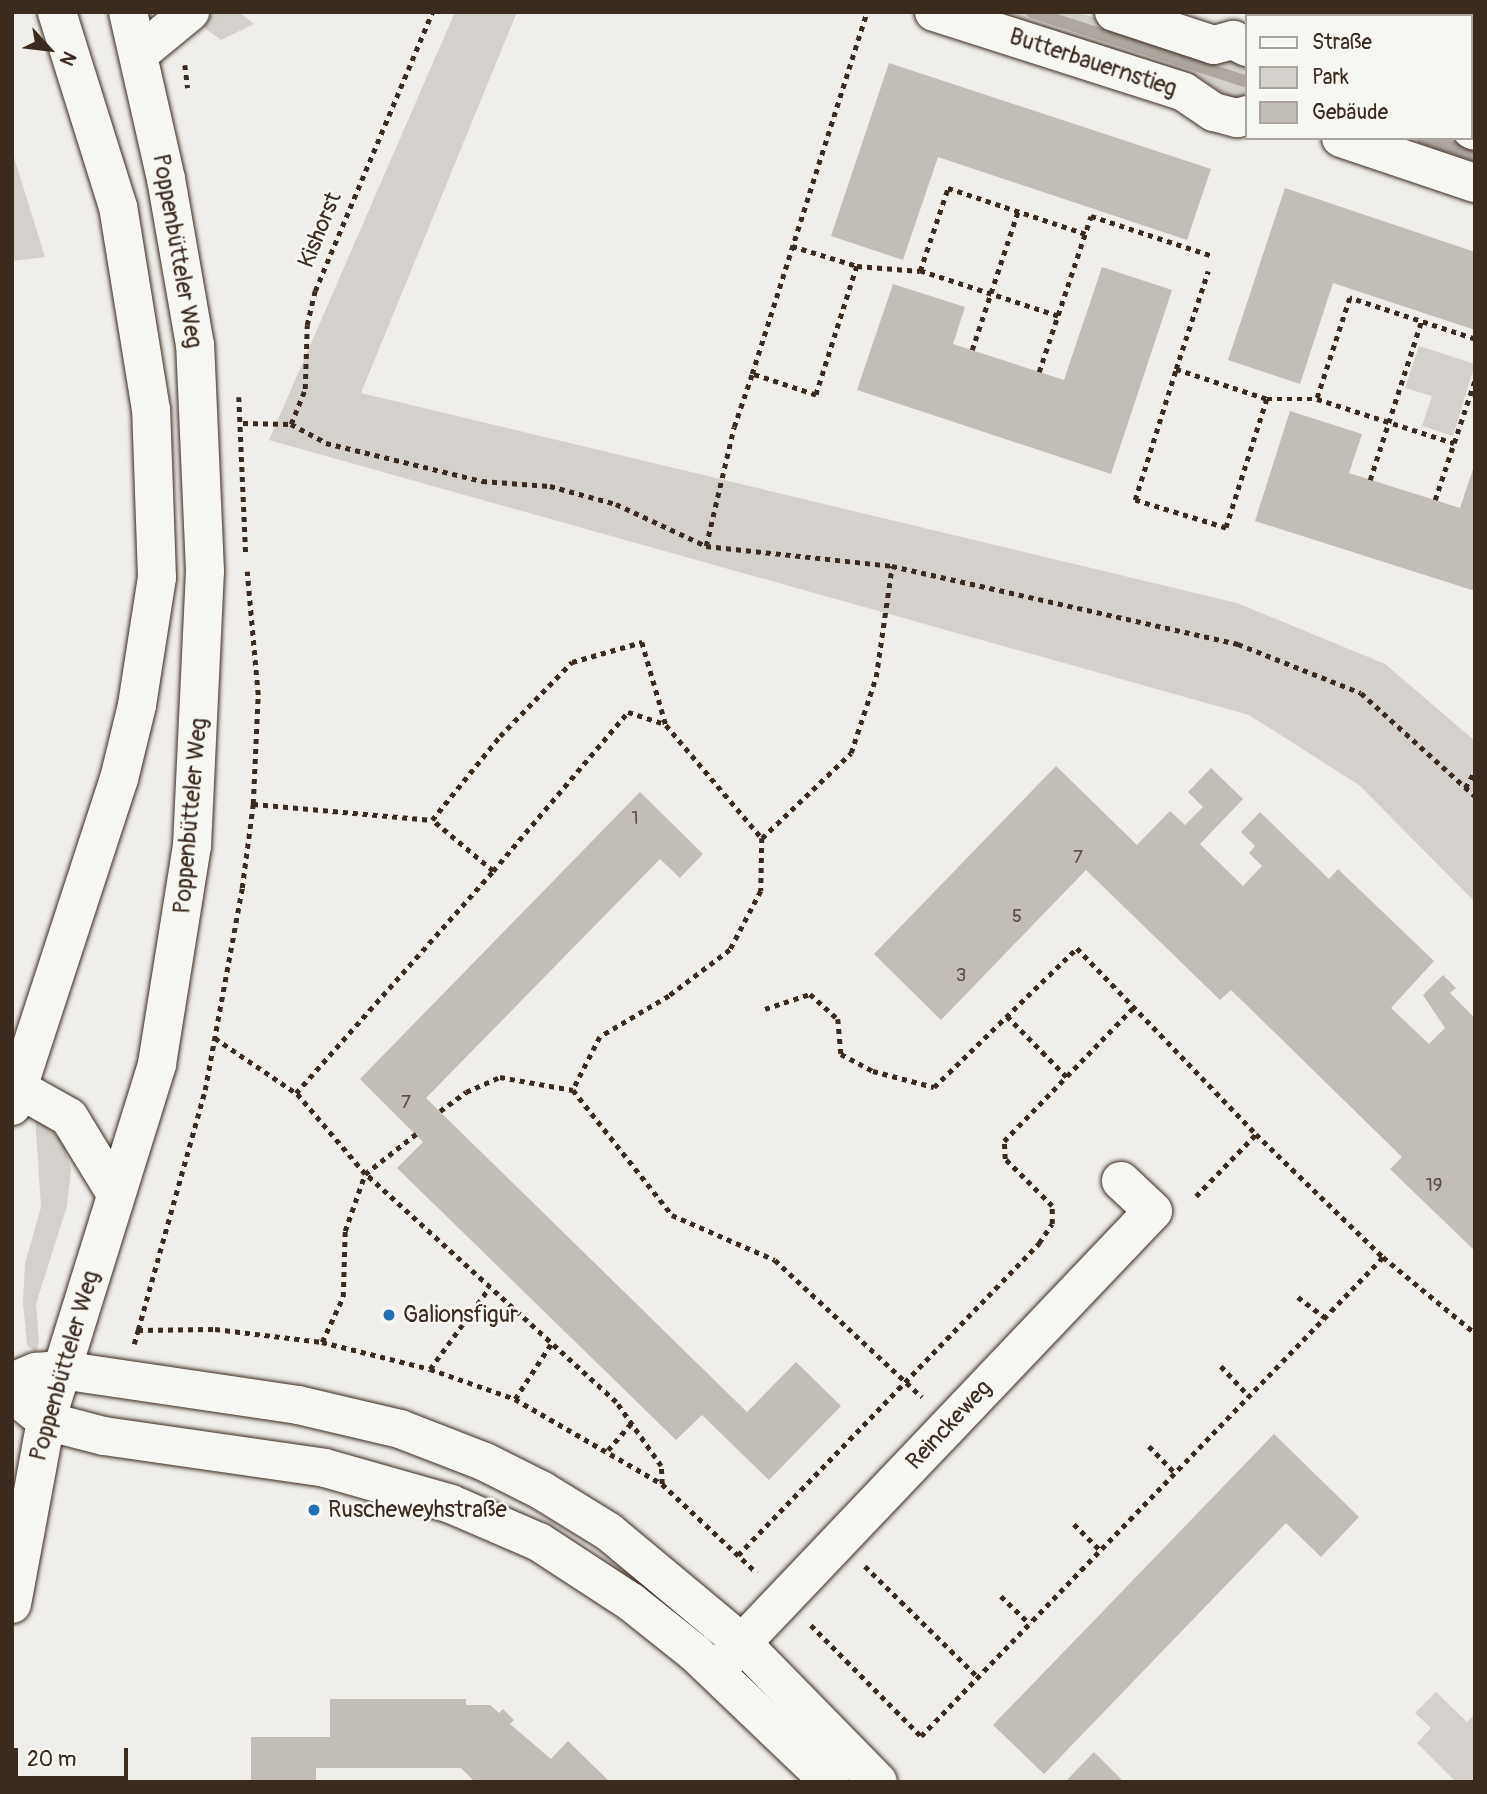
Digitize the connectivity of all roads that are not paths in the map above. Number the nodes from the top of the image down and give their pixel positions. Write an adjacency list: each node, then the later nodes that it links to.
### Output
1 (57, 12): 11 (street)
2 (128, 12): 7 (street, Poppenbütteler Weg)
3 (190, 12): 7 (street)
4 (934, 12): 8 (street, Butterbauernstieg)
5 (1114, 12): 6 (street)
6 (1246, 46)
7 (140, 53): 13 (street, Poppenbütteler Weg)
8 (1246, 115)
9 (1347, 140): 10 (street)
10 (1475, 183)
11 (14, 1092): 13 (street)
12 (1121, 1181): 18 (street, Reinckeweg)
13 (116, 1194): 14 (street, Poppenbütteler Weg)
14 (61, 1370): 15 (street); 16 (street, Poppenbütteler Weg); 18 (street)
15 (12, 1383): 16 (street)
16 (46, 1421): 17 (street, Poppenbütteler Weg); 19 (street)
17 (12, 1604)
18 (742, 1643): 19 (street, Reinckeweg); 21 (street)
19 (716, 1671): 20 (street)
20 (830, 1782)
21 (878, 1782)

